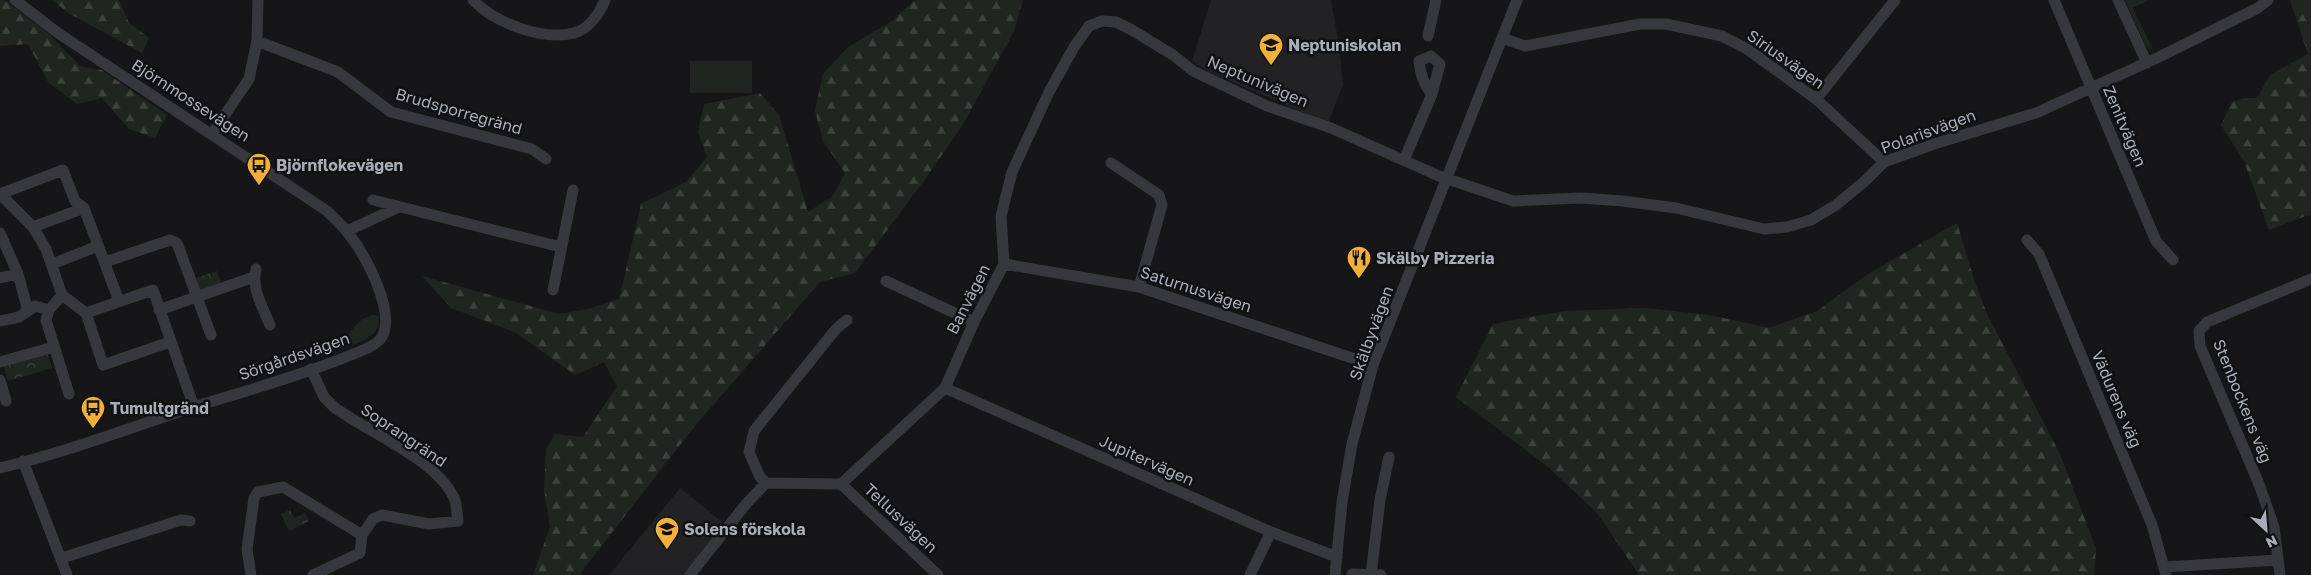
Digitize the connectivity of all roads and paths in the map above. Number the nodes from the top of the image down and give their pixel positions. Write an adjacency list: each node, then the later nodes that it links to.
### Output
1 (14, 0): 19 (street, Björnmossevägen)
2 (258, 0): 14 (street)
3 (473, 0): 4 (street)
4 (605, 0)
5 (1436, 0): 12 (street)
6 (1517, 0): 13 (street, Skälbyvägen)
7 (1895, 0): 18 (street)
8 (2054, 0): 16 (street, Zenitvägen)
9 (2118, 0): 15 (street)
10 (2268, 0): 15 (street, Polarisvägen)
11 (1089, 26): 21 (street, Neptunivägen); 39 (street, Banvägen)
12 (1428, 36)
13 (1502, 38): 18 (street, Siriusvägen); 24 (street, Skälbyvägen)
14 (257, 41): 19 (street); 20 (street, Brudsporregränd)
15 (2147, 63): 16 (street, Polarisvägen)
16 (2090, 87): 22 (street, Polarisvägen); 36 (street, Zenitvägen)
17 (1432, 94): 21 (street)
18 (1816, 99): 22 (street, Siriusvägen)
19 (212, 134): 31 (street, Björnmossevägen)
20 (546, 159)
21 (1404, 160): 24 (street, Neptunivägen)
22 (1884, 162): 24 (street, Polarisvägen)
23 (1111, 164): 44 (street)
24 (1448, 179): 62 (street, Skälbyvägen)
25 (573, 190): 35 (street)
26 (0, 194): 29 (street); 30 (street)
27 (373, 200): 28 (street)
28 (399, 206): 31 (street); 35 (street)
29 (84, 208): 30 (street); 34 (street)
30 (32, 227): 38 (street)
31 (347, 231): 53 (street, Björnmossevägen)
32 (1, 236): 40 (street)
33 (2027, 240): 80 (street, Vädurens väg)
34 (98, 246): 37 (street); 38 (street)
35 (562, 247): 45 (street)
36 (2173, 260)
37 (104, 262): 47 (street); 48 (street)
38 (52, 264): 46 (street)
39 (1004, 264): 44 (street, Saturnusvägen); 56 (street, Banvägen)
40 (18, 274): 41 (street); 51 (street)
41 (0, 278)
42 (2311, 279): 79 (street, Stenbockens väg)
43 (886, 281): 56 (street)
44 (1139, 287): 62 (street, Saturnusvägen)
45 (553, 290)
46 (62, 295): 49 (street); 52 (street)
47 (197, 297): 50 (street); 57 (street); 58 (street)
48 (119, 301): 50 (street); 52 (street)
49 (49, 310): 51 (street); 60 (street)
50 (159, 310): 59 (street)
51 (28, 311): 55 (street)
52 (86, 312): 59 (street)
53 (387, 318): 63 (street, Sörgårdsvägen)
54 (847, 320): 72 (street)
55 (0, 321)
56 (974, 322): 65 (street, Banvägen)
57 (270, 326)
58 (212, 335)
59 (170, 342): 68 (street)
60 (54, 347): 61 (street); 66 (street)
61 (0, 362)
62 (1373, 365): 77 (street, Skälbyvägen)
63 (311, 369): 68 (street, Sörgårdsvägen); 76 (street, Soprangränd)
64 (0, 380): 67 (street)
65 (945, 388): 73 (street, Banvägen); 75 (street, Jupitervägen)
66 (69, 394)
67 (6, 401)
68 (194, 407): 70 (street, Sörgårdsvägen)
69 (1389, 456): 89 (street)
70 (23, 461): 71 (street, Sörgårdsvägen); 78 (street)
71 (0, 468)
72 (766, 483): 73 (street); 85 (street)
73 (841, 484): 86 (street, Tellusvägen)
74 (190, 521): 78 (street)
75 (1270, 532): 77 (street, Jupitervägen); 87 (street)
76 (362, 535): 83 (street); 84 (street, Soprangränd)
77 (1337, 557): 88 (street, Skälbyvägen)
78 (62, 558): 82 (street)
79 (2278, 560): 80 (street); 90 (street, Stenbockens väg)
80 (2165, 571)
81 (1352, 574): 89 (street)
82 (68, 575)
83 (251, 575)
84 (313, 575)
85 (690, 575)
86 (938, 575)
87 (1250, 575)
88 (1335, 575)
89 (1374, 575)
90 (2280, 575)

